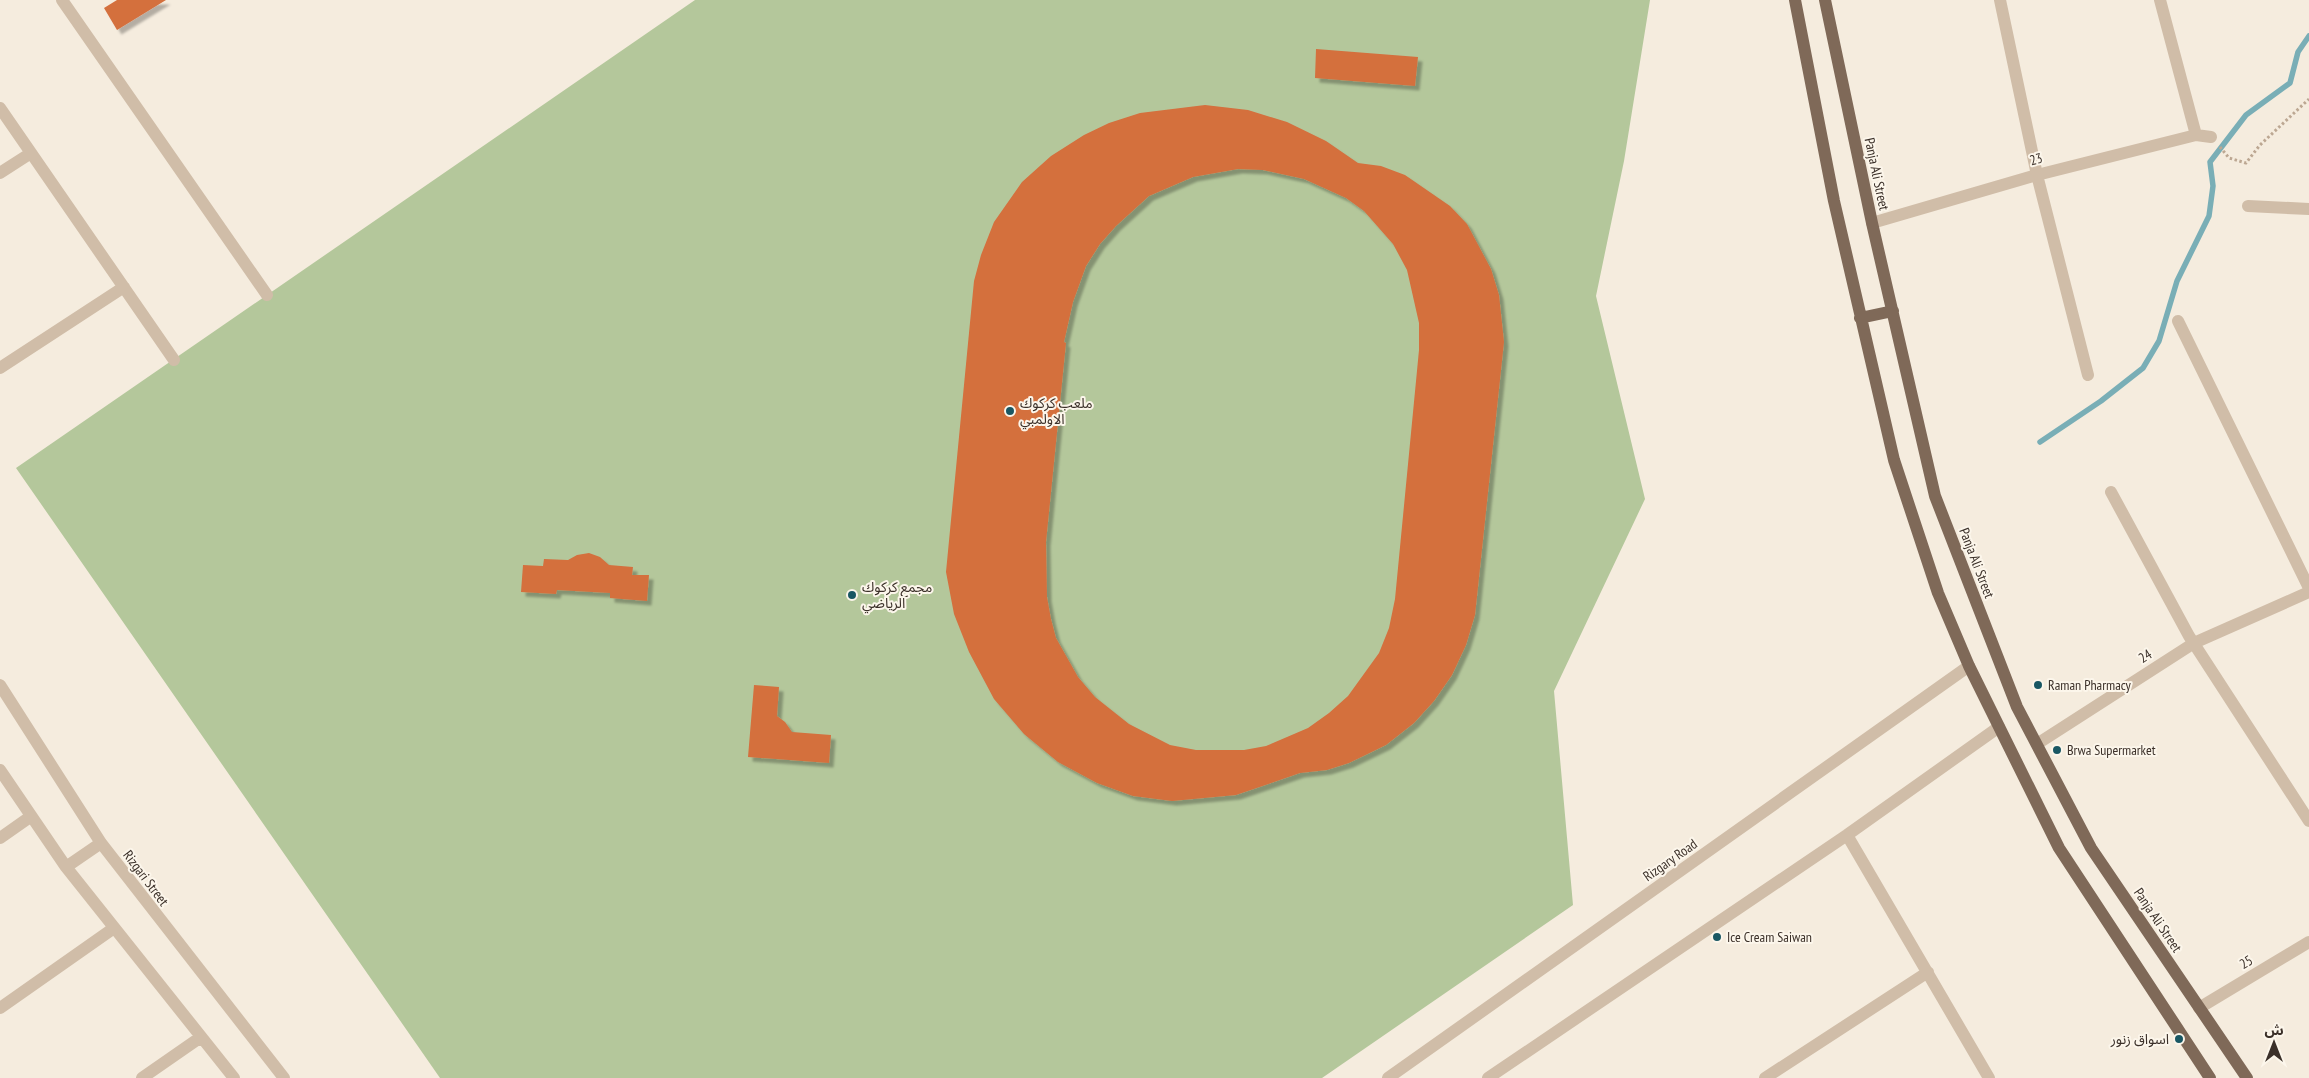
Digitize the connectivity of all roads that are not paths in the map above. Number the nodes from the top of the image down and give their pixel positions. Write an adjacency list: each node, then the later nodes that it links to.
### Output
1 (62, 0): 16 (street)
2 (1795, 0): 18 (main road)
3 (1826, 0): 14 (main road, Panja Ali Street)
4 (2000, 0): 11 (street)
5 (2160, 0): 7 (street)
6 (0, 108): 9 (street)
7 (2196, 134): 8 (street, 23); 11 (street, 23)
8 (2211, 137)
9 (31, 153): 10 (street); 15 (street)
10 (0, 173)
11 (2037, 174): 14 (street, 23); 22 (street)
12 (2248, 206): 13 (street)
13 (2309, 210)
14 (1872, 223): 17 (main road, Panja Ali Street)
15 (124, 287): 20 (street); 21 (street)
16 (267, 295)
17 (1893, 311): 18 (main road); 29 (main road, Panja Ali Street)
18 (1860, 318): 26 (main road)
19 (2178, 320): 24 (street)
20 (174, 360)
21 (0, 368)
22 (2088, 375)
23 (2111, 492): 25 (street)
24 (2309, 590): 25 (street, 24)
25 (2194, 643): 29 (street, 24); 32 (street)
26 (1969, 666): 28 (main road); 46 (street, Rizgary Road)
27 (0, 685): 35 (street, Rizgari Street)
28 (1999, 727): 33 (street); 50 (main road)
29 (2037, 744): 41 (main road, Panja Ali Street)
30 (0, 770): 31 (street)
31 (30, 817): 34 (street); 36 (street)
32 (2309, 821)
33 (1847, 835): 39 (street); 47 (street)
34 (0, 838)
35 (101, 843): 36 (street); 45 (street, Rizgari Street)
36 (66, 867): 37 (street)
37 (114, 928): 40 (street); 42 (street)
38 (2309, 942): 41 (street, 25)
39 (1928, 972): 48 (street); 49 (street)
40 (0, 1008)
41 (2200, 1008): 51 (main road, Panja Ali Street)
42 (201, 1037): 43 (street); 44 (street)
43 (142, 1078)
44 (234, 1078)
45 (284, 1078)
46 (1388, 1078)
47 (1488, 1078)
48 (1765, 1078)
49 (1990, 1078)
50 (2210, 1078)
51 (2247, 1078)

